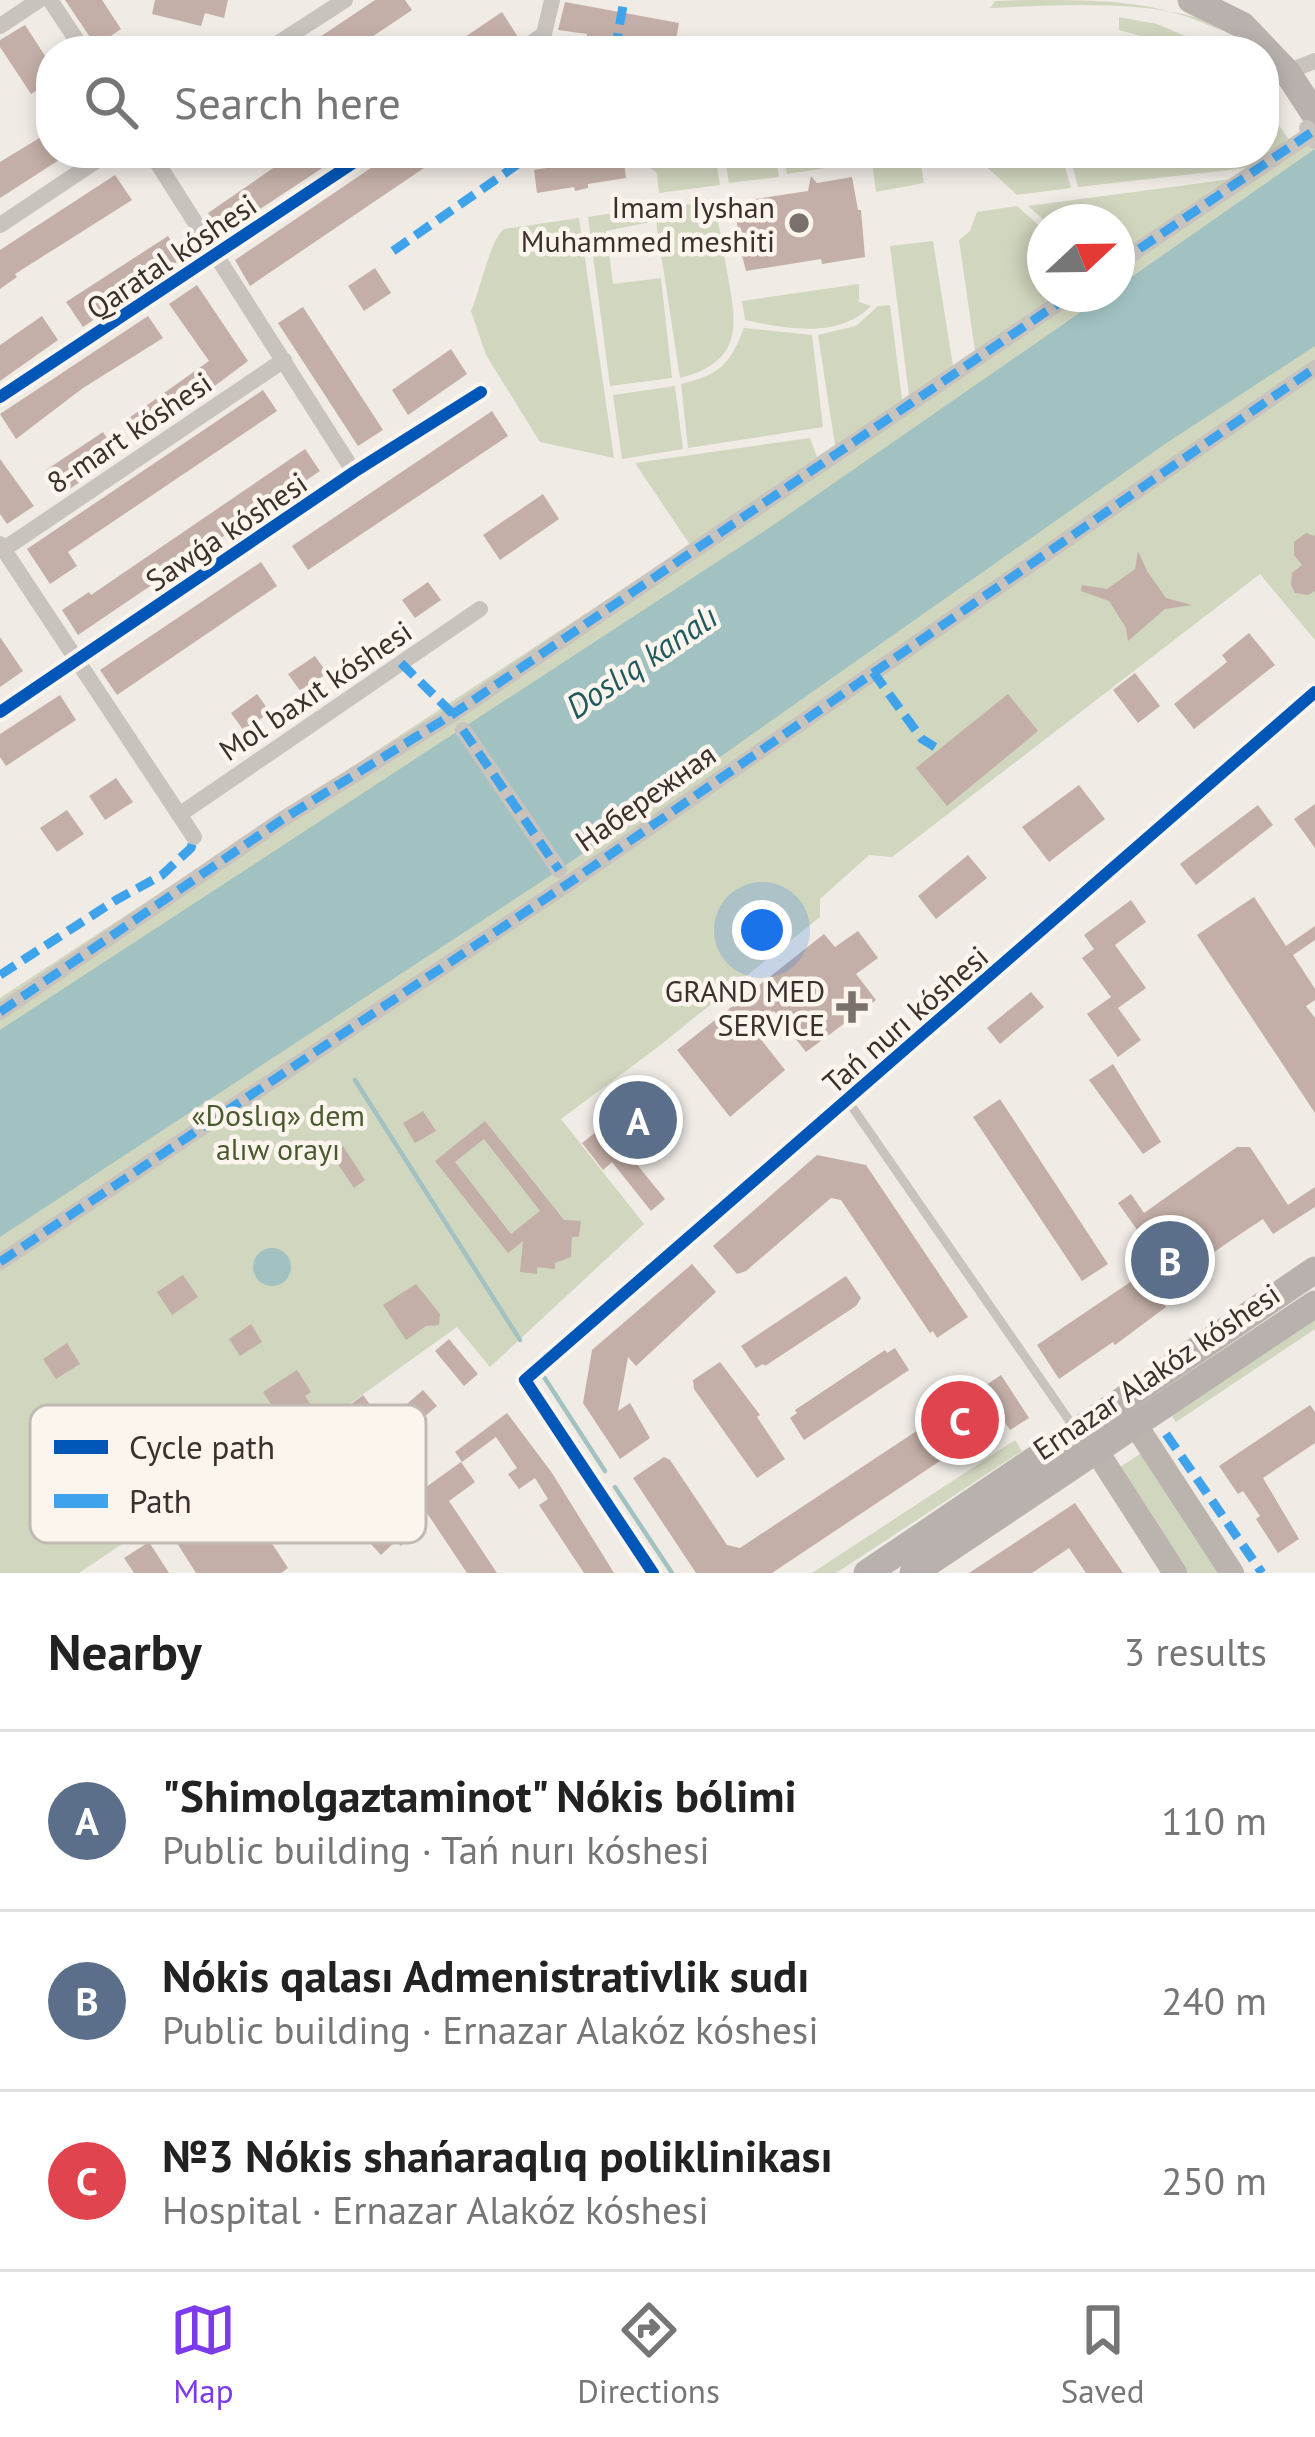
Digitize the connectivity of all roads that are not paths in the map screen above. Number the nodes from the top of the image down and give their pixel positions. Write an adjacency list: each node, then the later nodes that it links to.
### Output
1 (39, 0): 8 (street)
2 (50, 0): 9 (street)
3 (345, 0): 10 (street)
4 (552, 0): 11 (street)
5 (1191, 0): 7 (main road)
6 (1217, 0): 7 (street)
7 (1242, 25): 12 (main road)
8 (0, 26)
9 (74, 36)
10 (289, 36)
11 (541, 36)
12 (1253, 36)
13 (1315, 61): 15 (street)
14 (1279, 64): 15 (main road)
15 (1287, 72): 16 (main road)
16 (1311, 126): 17 (street)
17 (1279, 149)
18 (86, 168): 22 (street)
19 (160, 168): 24 (street)
20 (346, 168): 24 (street, Qaratal kóshesi)
21 (1252, 168): 23 (street)
22 (0, 225)
23 (1135, 251)
24 (216, 256): 26 (street); 29 (street, Qaratal kóshesi)
25 (1045, 312): 40 (street)
26 (284, 360): 30 (street); 31 (street, 8-mart kóshesi)
27 (1315, 368): 42 (street, Набережная)
28 (481, 392): 30 (street, Sawǵa kóshesi)
29 (0, 397)
30 (354, 472): 33 (street, Sawǵa kóshesi)
31 (2, 546): 33 (street)
32 (481, 609): 37 (street, Mol baxıt kóshesi)
33 (78, 661): 35 (street, Sawǵa kóshesi); 37 (street)
34 (1315, 692): 41 (street, Tań nurı kóshesi)
35 (0, 712)
36 (463, 730): 39 (street)
37 (179, 814): 38 (street)
38 (194, 837)
39 (559, 870)
40 (0, 1012)
41 (848, 1101): 46 (lane); 47 (street, Tań nurı kóshesi)
42 (0, 1262)
43 (1315, 1270): 46 (main road, Ernazar Alakóz kóshesi)
44 (1315, 1304): 45 (main road, Ernazar Alakóz kóshesi)
45 (1135, 1424): 46 (main road, Ernazar Alakóz kóshesi); 51 (street)
46 (1081, 1440): 48 (main road, Ernazar Alakóz kóshesi); 49 (main road, Ernazar Alakóz kóshesi); 50 (street)
47 (653, 1573)
48 (868, 1573)
49 (914, 1573)
50 (1174, 1573)
51 (1232, 1573)

